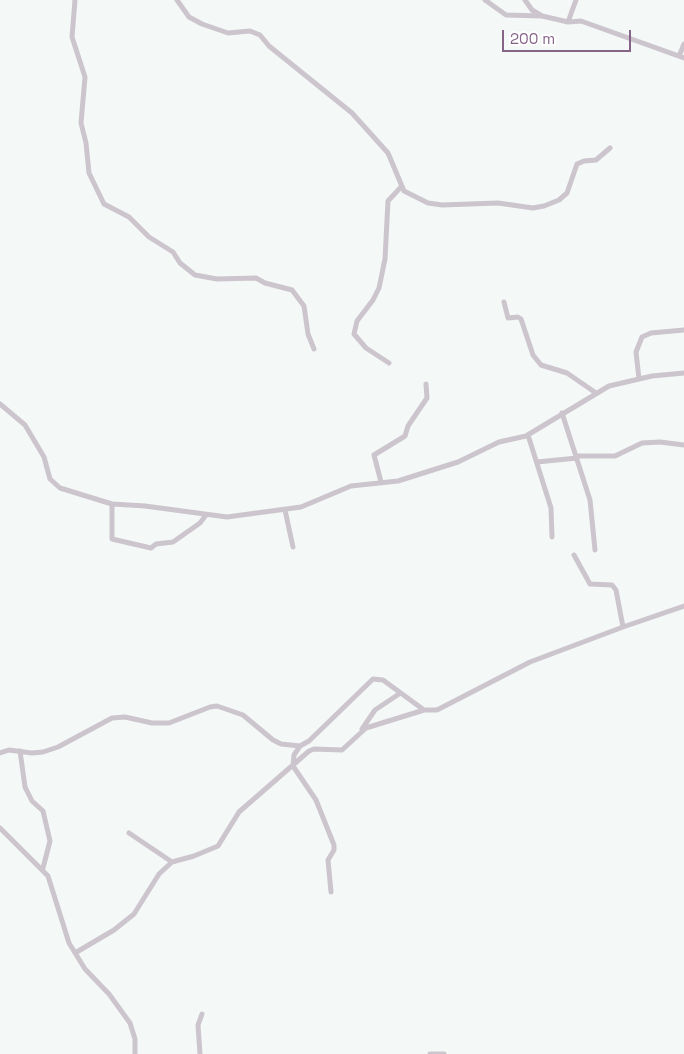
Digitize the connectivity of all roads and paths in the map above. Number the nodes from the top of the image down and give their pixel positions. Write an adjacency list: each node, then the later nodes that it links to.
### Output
1 (75, 0): 14 (street)
2 (177, 0): 11 (street)
3 (485, 0): 6 (street)
4 (525, 0): 6 (street)
5 (576, 0): 7 (street)
6 (542, 16): 7 (street)
7 (568, 22): 9 (street)
8 (684, 44): 9 (street)
9 (682, 57)
10 (610, 148): 11 (street)
11 (401, 187): 15 (street)
12 (504, 302): 19 (street)
13 (684, 330): 17 (street)
14 (314, 349)
15 (389, 363)
16 (684, 373): 17 (street)
17 (639, 379): 19 (street)
18 (426, 384): 26 (street)
19 (596, 393): 21 (street)
20 (0, 404): 27 (street)
21 (562, 413): 22 (street); 24 (street)
22 (528, 435): 25 (street); 26 (street)
23 (684, 445): 24 (street)
24 (576, 457): 25 (street); 32 (street)
25 (537, 462): 30 (street)
26 (381, 482): 28 (street)
27 (112, 504): 29 (street); 29 (street)
28 (284, 510): 29 (street); 31 (street)
29 (206, 515)
30 (552, 536)
31 (293, 547)
32 (595, 550)
33 (574, 555): 35 (street)
34 (684, 606): 35 (street)
35 (623, 626): 37 (street)
36 (399, 694): 37 (street); 38 (street); 39 (street)
37 (424, 710): 38 (street)
38 (360, 731): 42 (street)
39 (300, 746): 40 (street); 42 (street)
40 (20, 751): 41 (street); 46 (street)
41 (0, 753)
42 (293, 766): 45 (street); 47 (street)
43 (0, 828): 46 (street)
44 (129, 833): 45 (street)
45 (172, 862): 48 (street)
46 (43, 868): 48 (street)
47 (331, 892)
48 (75, 953): 50 (street)
49 (202, 1014): 51 (street)
50 (136, 1054)
51 (200, 1054)
52 (430, 1054): 53 (street)
53 (444, 1054)

